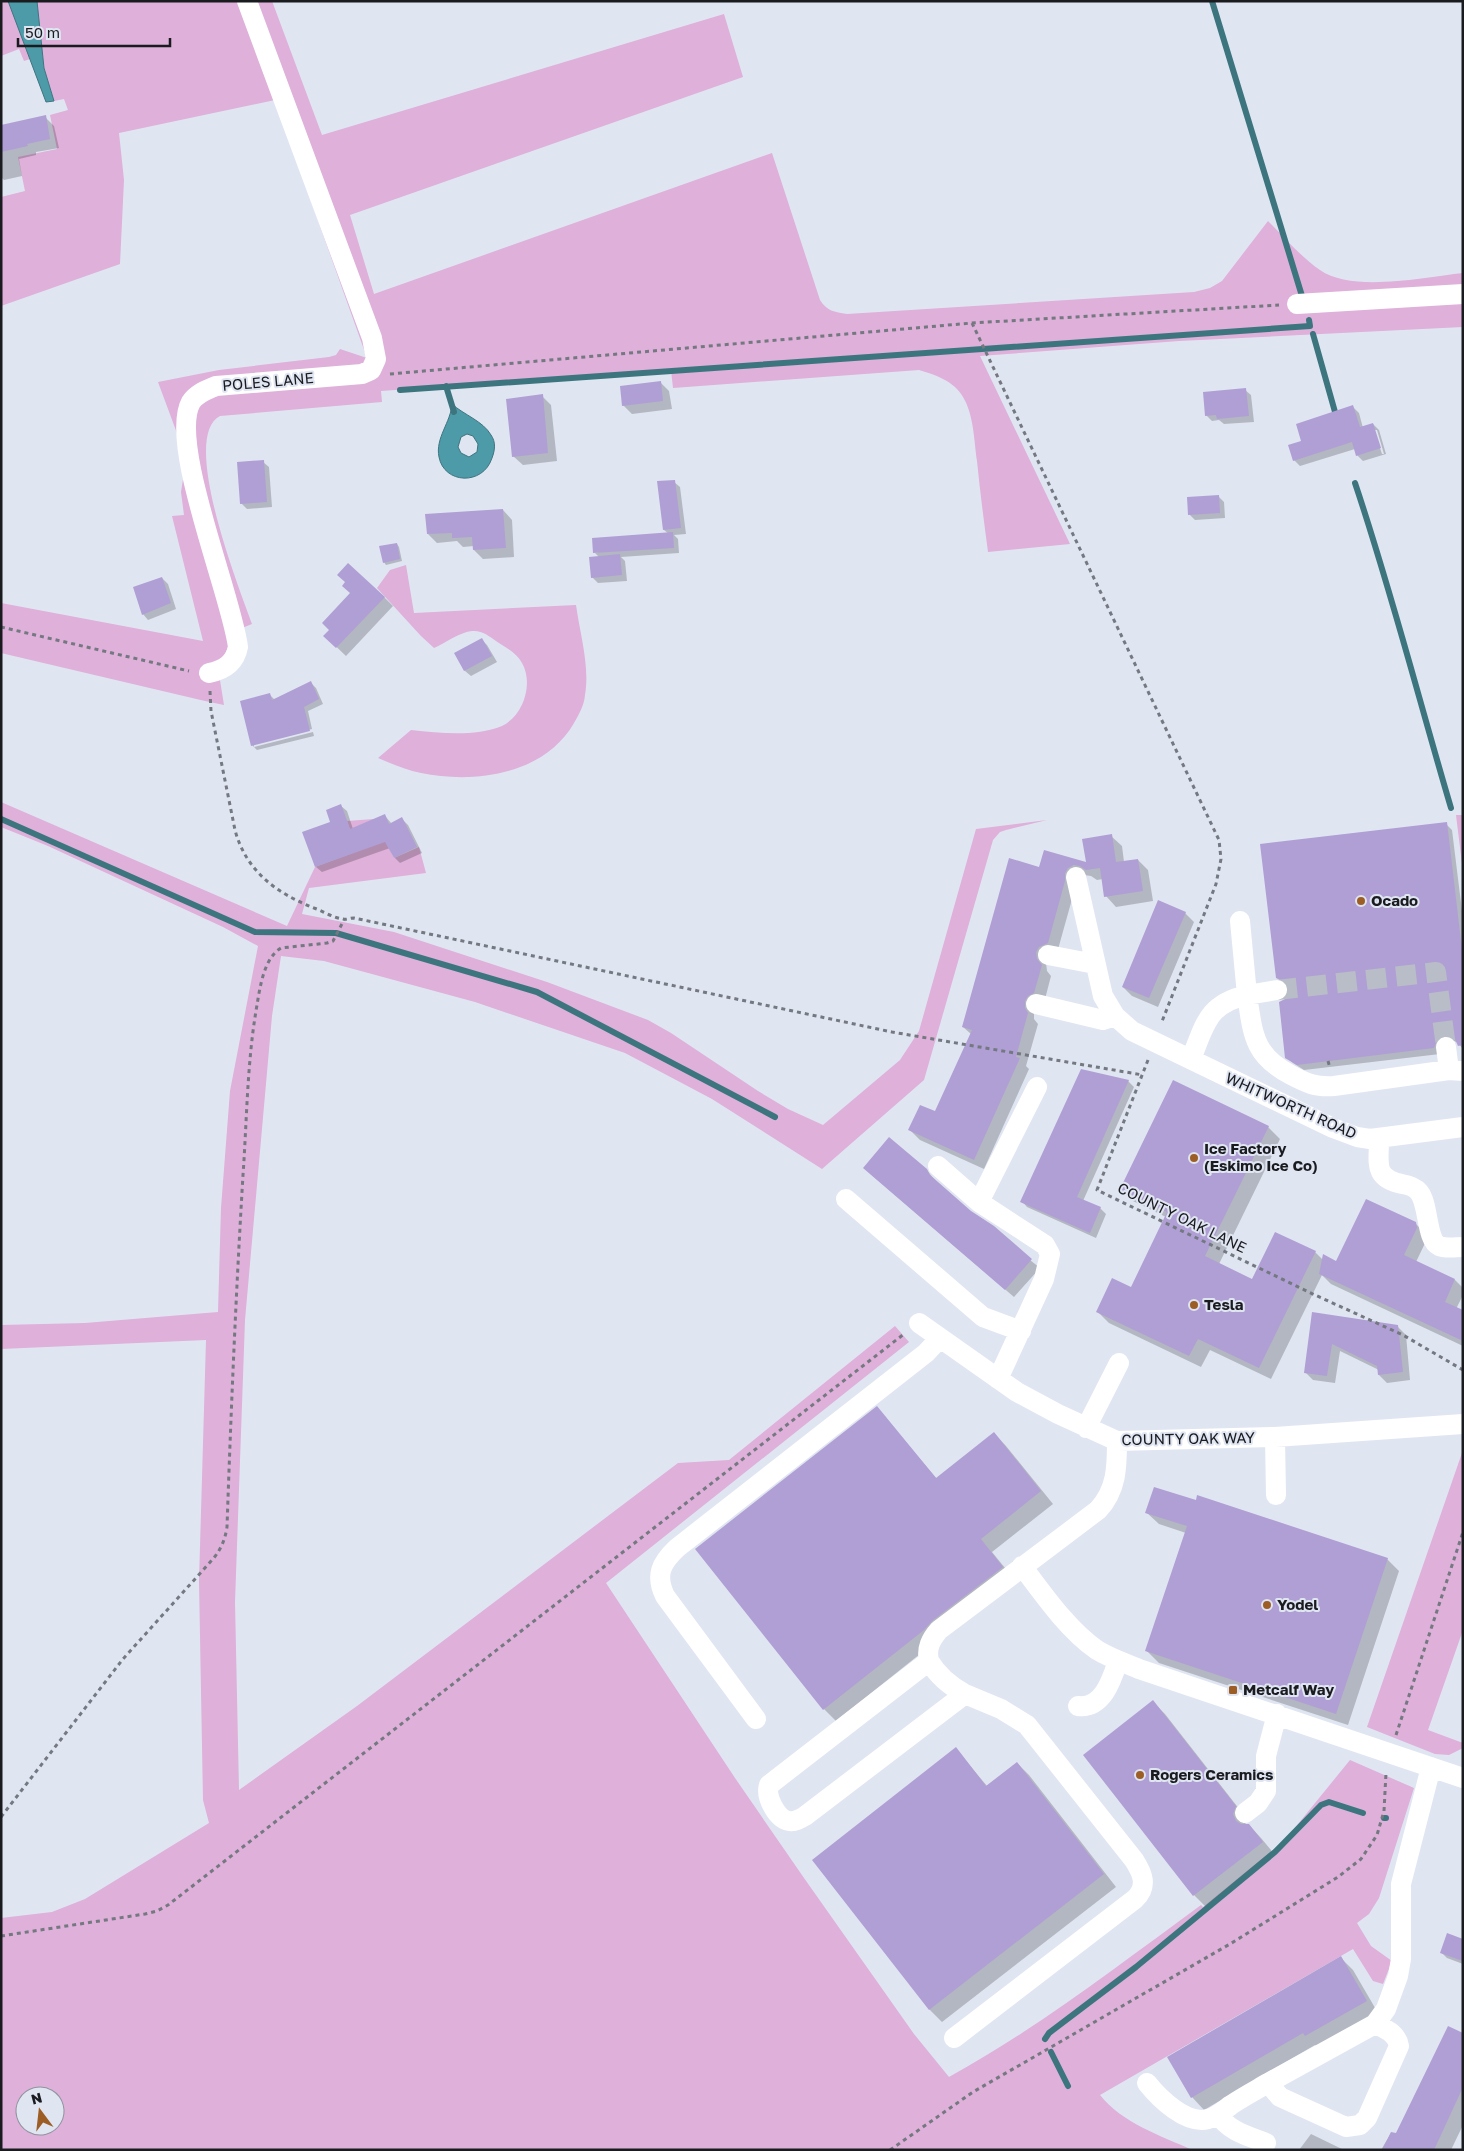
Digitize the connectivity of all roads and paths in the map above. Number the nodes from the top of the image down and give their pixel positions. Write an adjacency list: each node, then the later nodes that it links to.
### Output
1 (247, 1): 5 (street)
2 (1463, 294): 3 (street)
3 (1297, 304): 4 (path)
4 (972, 323): 5 (path); 17 (path, COUNTY OAK LANE)
5 (381, 372): 7 (street, POLES LANE)
6 (1, 627): 7 (path)
7 (210, 673): 9 (path)
8 (1076, 877): 12 (street, WHITWORTH ROAD)
9 (344, 920): 21 (path); 52 (path)
10 (1240, 922): 14 (street)
11 (1048, 955): 12 (street)
12 (1095, 964): 16 (street, WHITWORTH ROAD)
13 (1277, 990): 14 (street)
14 (1247, 995): 19 (street); 20 (street)
15 (1036, 1004): 16 (street)
16 (1115, 1016): 17 (street, WHITWORTH ROAD)
17 (1154, 1043): 19 (street, WHITWORTH ROAD); 21 (path, COUNTY OAK LANE)
18 (1446, 1047): 20 (street)
19 (1191, 1059): 24 (street, WHITWORTH ROAD)
20 (1456, 1070)
21 (1143, 1075): 33 (path, COUNTY OAK LANE)
22 (1037, 1087): 27 (street)
23 (1463, 1127): 24 (street, WHITWORTH ROAD)
24 (1379, 1139): 28 (street)
25 (938, 1166): 27 (street)
26 (846, 1199): 30 (street)
27 (979, 1202): 30 (street)
28 (1463, 1247)
29 (919, 1323): 31 (street, COUNTY OAK WAY); 53 (path)
30 (1021, 1331): 34 (street)
31 (940, 1338): 34 (street, COUNTY OAK WAY); 47 (street)
32 (1119, 1363): 36 (street)
33 (1463, 1370)
34 (998, 1380): 36 (street, COUNTY OAK WAY)
35 (1463, 1424): 37 (street, COUNTY OAK WAY)
36 (1086, 1428): 38 (street, COUNTY OAK WAY)
37 (1275, 1438): 38 (street, COUNTY OAK WAY); 39 (street)
38 (1117, 1441): 41 (street)
39 (1276, 1495)
40 (1463, 1532): 48 (path)
41 (1022, 1566): 42 (street); 43 (street)
42 (929, 1660): 44 (street); 44 (street)
43 (1118, 1661): 45 (street); 46 (street)
44 (965, 1694): 55 (street)
45 (1078, 1706)
46 (1277, 1714): 48 (street); 51 (street)
47 (756, 1719)
48 (1390, 1752): 49 (street); 60 (path)
49 (1431, 1767): 50 (street); 54 (street)
50 (1463, 1778)
51 (1245, 1813)
52 (1, 1818)
53 (1, 1936)
54 (1375, 2024): 57 (street); 57 (street)
55 (954, 2038)
56 (1146, 2083): 58 (street)
57 (1268, 2083): 58 (street)
58 (1218, 2114): 59 (street)
59 (1266, 2143)
60 (890, 2150)

